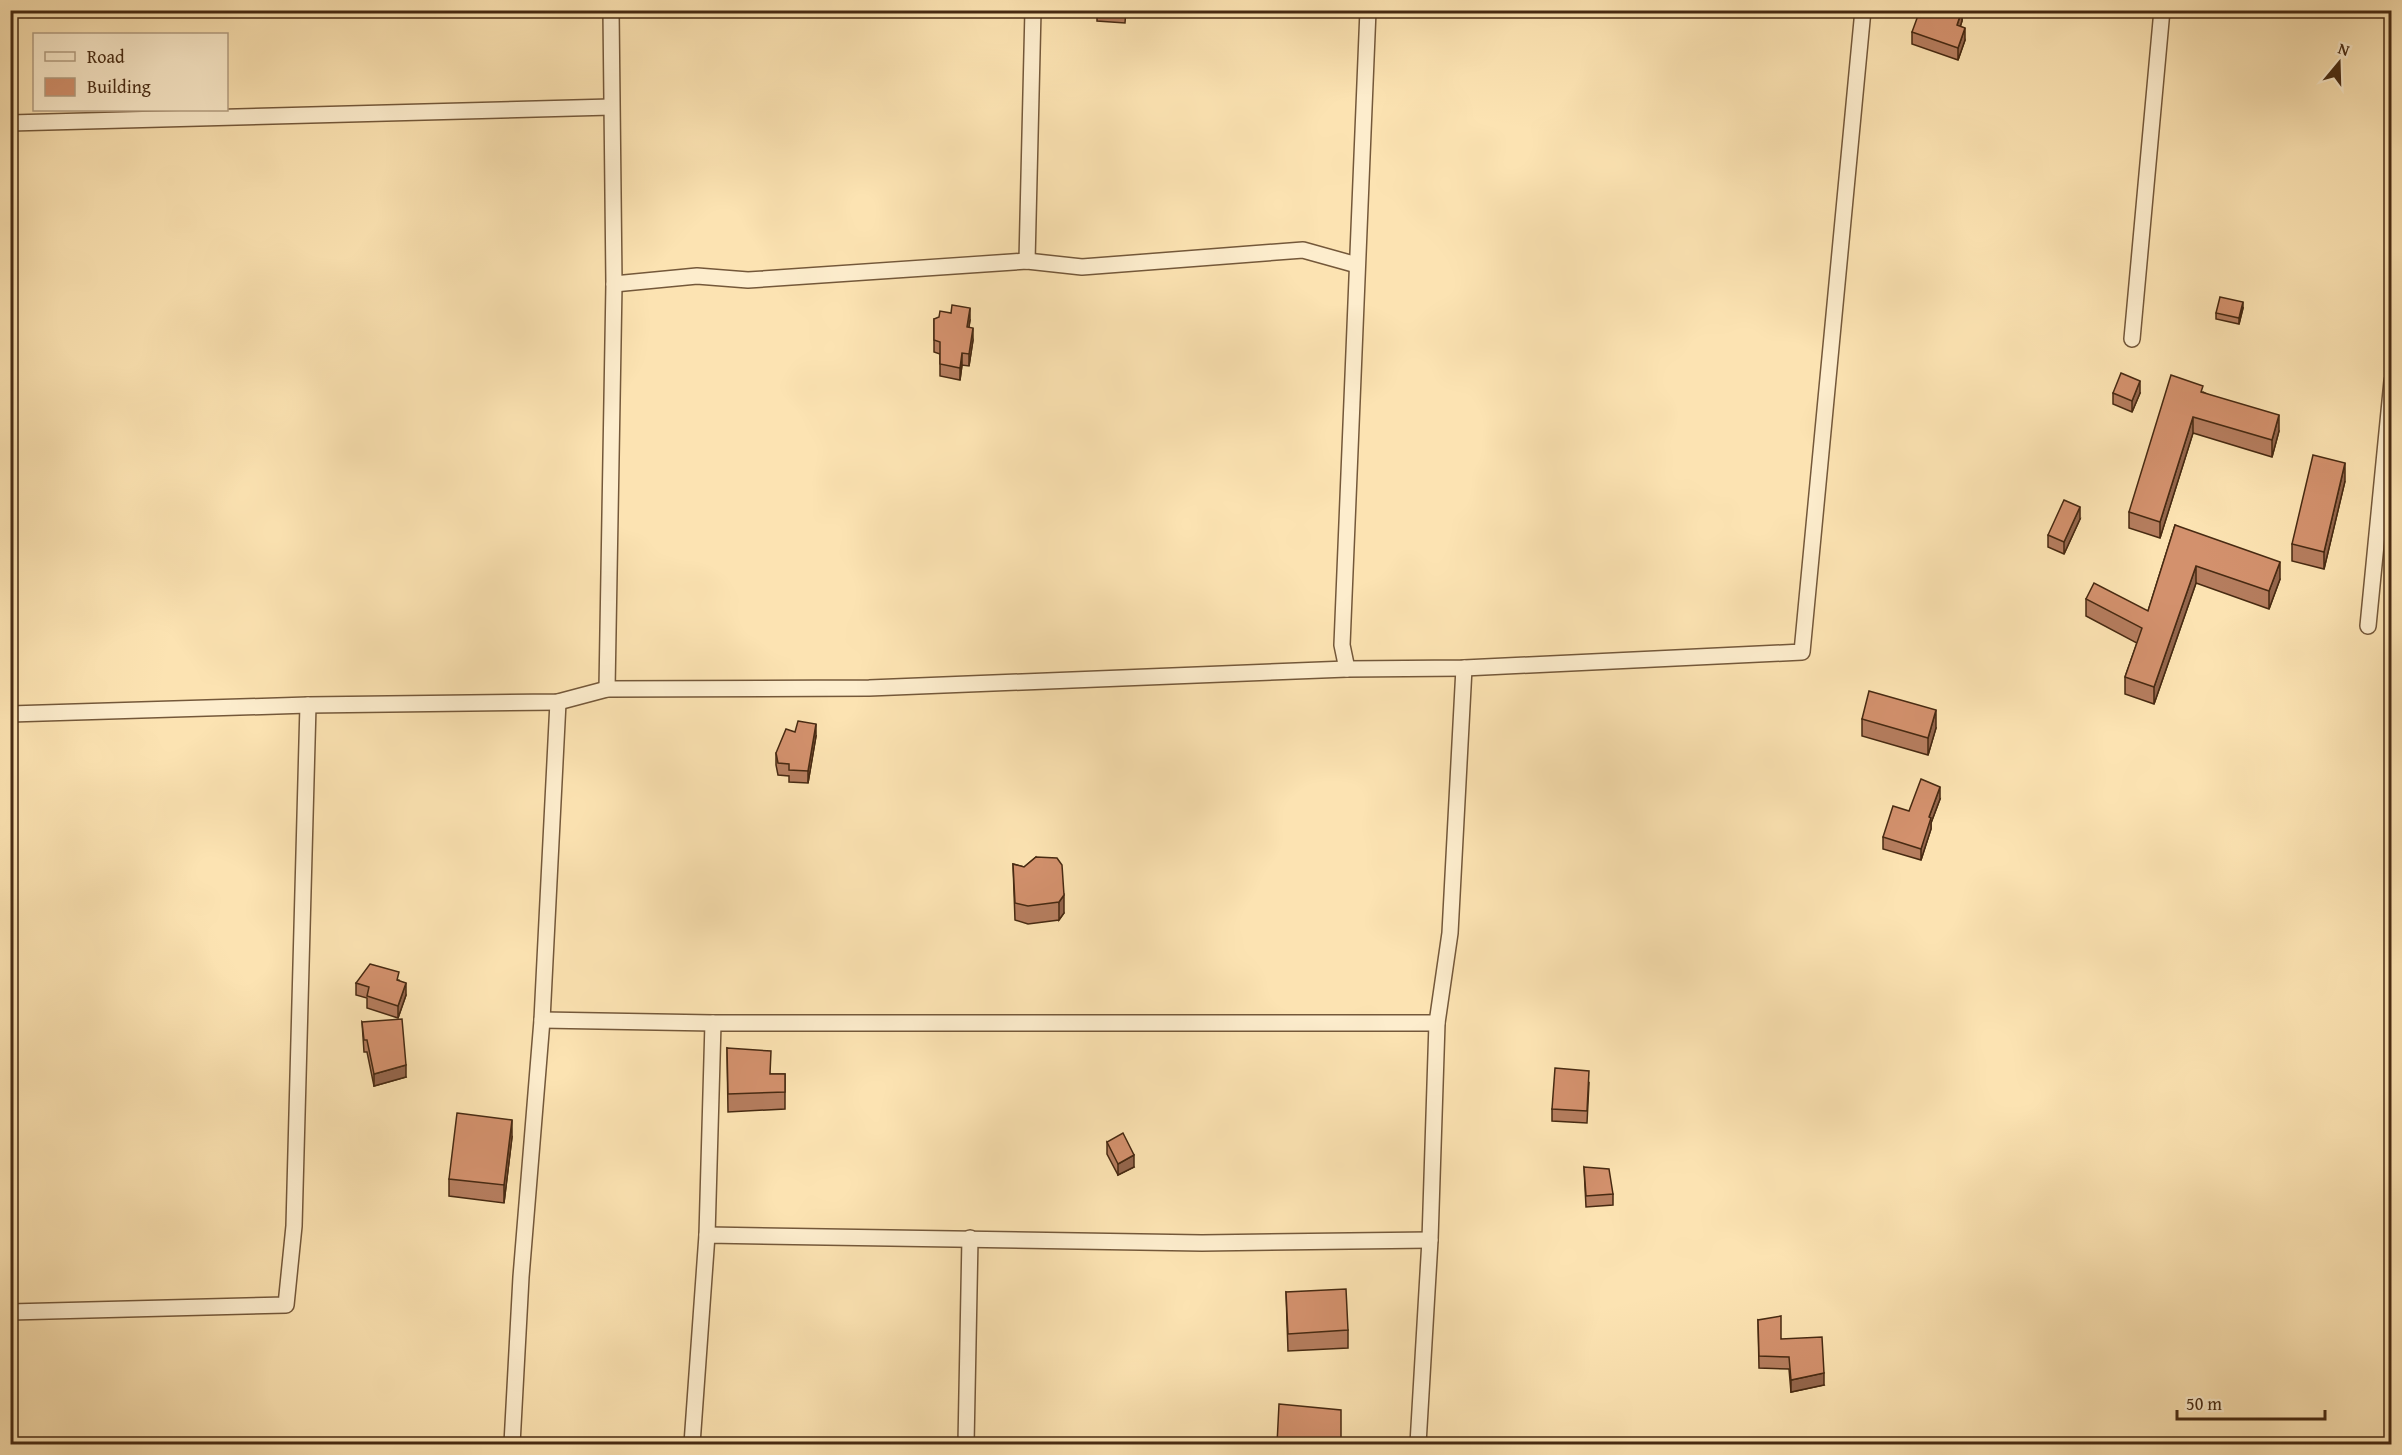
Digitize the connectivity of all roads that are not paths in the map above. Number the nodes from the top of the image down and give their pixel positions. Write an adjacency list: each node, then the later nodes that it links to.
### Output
1 (611, 10): 6 (street)
2 (1034, 10): 8 (street)
3 (1368, 10): 9 (street)
4 (1863, 10): 14 (street)
5 (2162, 10): 11 (street)
6 (611, 107): 7 (street); 10 (street)
7 (10, 123)
8 (1028, 261): 9 (street); 10 (street)
9 (1357, 265): 15 (street)
10 (614, 284): 16 (street)
11 (2132, 339)
12 (2391, 381): 13 (street)
13 (2368, 626)
14 (1464, 668): 15 (street); 22 (street)
15 (1347, 669): 16 (street)
16 (607, 689): 17 (street)
17 (558, 702): 18 (street); 20 (street)
18 (308, 705): 19 (street); 26 (street)
19 (10, 714)
20 (542, 1020): 21 (street); 27 (street)
21 (713, 1023): 22 (street); 23 (street)
22 (1437, 1023): 25 (street)
23 (707, 1235): 24 (street); 28 (street)
24 (970, 1238): 25 (street); 29 (street)
25 (1430, 1240): 30 (street)
26 (10, 1312)
27 (512, 1444)
28 (692, 1444)
29 (966, 1444)
30 (1418, 1444)

